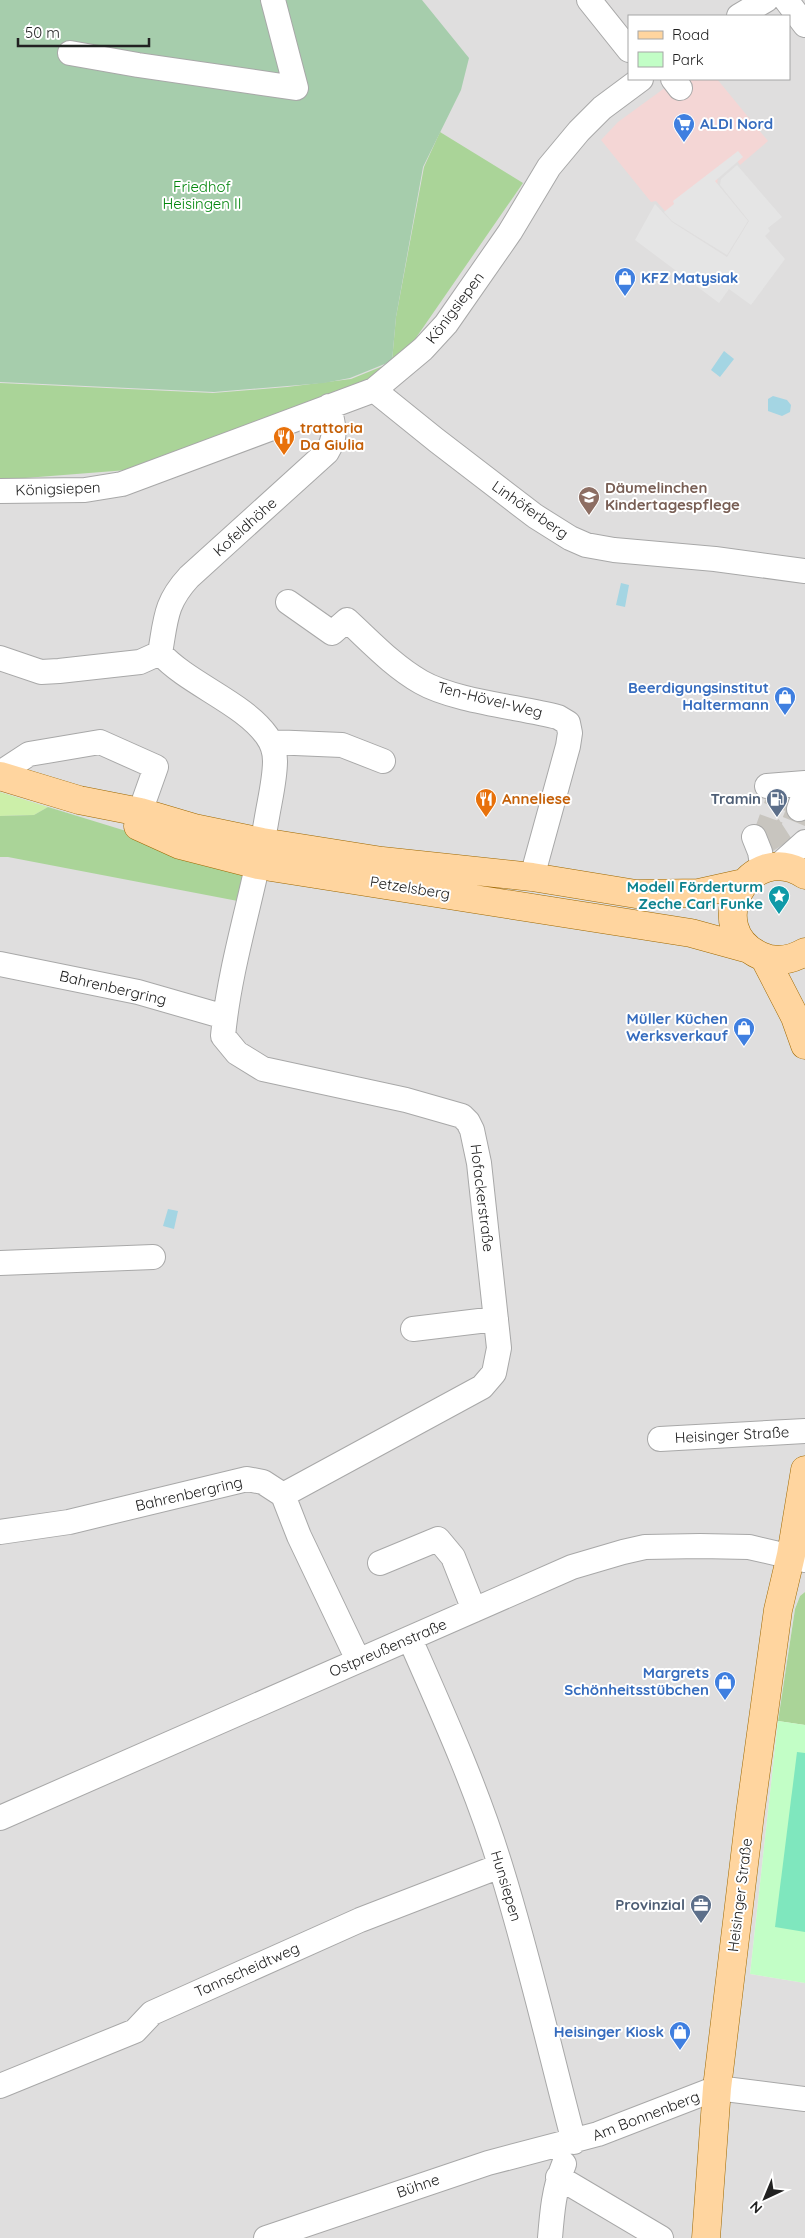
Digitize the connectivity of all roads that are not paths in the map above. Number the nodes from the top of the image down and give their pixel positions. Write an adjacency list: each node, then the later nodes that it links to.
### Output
1 (274, 0): 8 (street)
2 (589, 0): 7 (street)
3 (766, 0): 5 (street)
4 (786, 0): 6 (street)
5 (742, 15)
6 (805, 25)
7 (628, 49)
8 (70, 53)
9 (640, 80): 10 (street, Königsiepen)
10 (374, 390): 11 (street, Königsiepen); 13 (street, Linhöferberg)
11 (329, 406): 12 (street, Königsiepen); 15 (street, Kofeldhöhe)
12 (0, 491)
13 (805, 571)
14 (288, 602): 26 (street, Ten-Hövel-Weg)
15 (160, 653): 16 (street); 17 (street)
16 (0, 658)
17 (271, 742): 18 (street); 23 (street)
18 (383, 761)
19 (0, 775): 20 (main road, Petzelsberg); 21 (street, Petzelsberg)
20 (80, 800): 21 (main road, Petzelsberg); 23 (main road, Petzelsberg)
21 (140, 812): 23 (main road, Petzelsberg)
22 (805, 842): 24 (street)
23 (260, 853): 26 (main road, Petzelsberg); 28 (main road, Petzelsberg); 30 (street, Hofackerstraße)
24 (761, 854): 25 (main road); 26 (main road, Petzelsberg); 28 (main road)
25 (805, 875)
26 (532, 877)
27 (805, 952): 28 (main road)
28 (756, 953): 31 (main road)
29 (0, 964): 30 (street, Bahrenbergring)
30 (225, 1017): 34 (street, Hofackerstraße)
31 (805, 1044)
32 (153, 1258): 33 (street)
33 (0, 1263)
34 (496, 1319): 35 (street); 39 (street, Hofackerstraße)
35 (413, 1328)
36 (805, 1431): 37 (street, Heisinger Straße)
37 (660, 1439)
38 (805, 1470): 43 (main road, Heisinger Straße)
39 (283, 1495): 42 (street, Bahrenbergring); 47 (street)
40 (805, 1522): 43 (main road, Heisinger Straße)
41 (451, 1527): 45 (street)
42 (0, 1532)
43 (798, 1558): 45 (street, Ostpreußenstraße); 51 (main road, Heisinger Straße)
44 (380, 1563): 45 (street)
45 (479, 1608): 46 (street, Ostpreußenstraße)
46 (410, 1639): 47 (street, Ostpreußenstraße); 49 (street, Hunsiepen)
47 (358, 1660): 48 (street, Ostpreußenstraße)
48 (0, 1818)
49 (500, 1866): 50 (street, Tannscheidtweg); 53 (street, Hunsiepen)
50 (0, 2086)
51 (717, 2088): 52 (street); 53 (street, Am Bonnenberg); 58 (main road, Heisinger Straße)
52 (805, 2099)
53 (574, 2142): 54 (street); 55 (street, Bühne)
54 (558, 2177): 56 (street); 57 (street)
55 (266, 2238)
56 (550, 2238)
57 (661, 2238)
58 (706, 2238)

